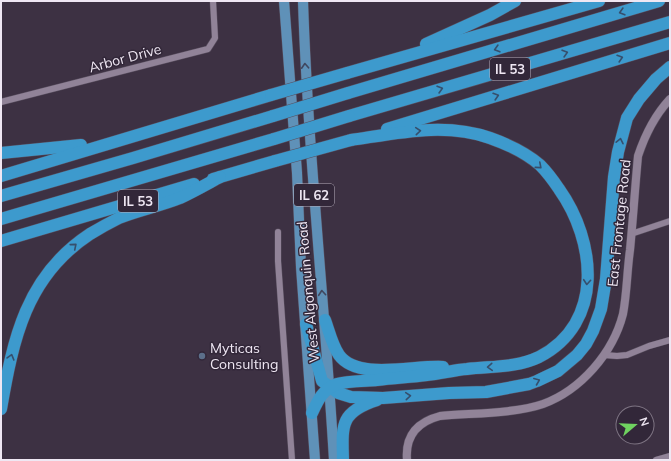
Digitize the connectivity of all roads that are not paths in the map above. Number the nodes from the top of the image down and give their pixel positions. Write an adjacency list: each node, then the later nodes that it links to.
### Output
1 (213, 1): 12 (street, Arbor Drive)
2 (284, 1): 25 (main road, West Algonquin Road / IL 62)
3 (303, 1): 24 (main road, West Algonquin Road / IL 62, one-way to 3)
4 (515, 1): 9 (highway)
5 (599, 1): 9 (highway)
6 (659, 1): 18 (highway, IL 53, one-way to 18, bridge)
7 (670, 22): 19 (highway, IL 53, one-way to 7, bridge)
8 (670, 43): 14 (highway, IL 53, one-way to 8)
9 (388, 61): 13 (highway, bridge)
10 (670, 67): 30 (highway, one-way to 10)
11 (670, 98): 22 (street, East Frontage Road)
12 (1, 102)
13 (124, 138): 15 (highway); 16 (highway)
14 (351, 140): 17 (highway, IL 53, bridge); 28 (highway, one-way to 28)
15 (1, 153)
16 (1, 176)
17 (220, 177): 23 (highway, IL 53); 31 (highway, one-way to 17)
18 (1, 196)
19 (1, 219)
20 (670, 221): 22 (street)
21 (278, 232): 34 (street)
22 (631, 234): 27 (street, East Frontage Road)
23 (1, 241)
24 (325, 320): 28 (highway); 29 (main road, West Algonquin Road / IL 62)
25 (306, 324): 29 (highway); 32 (main road, West Algonquin Road / IL 62)
26 (670, 340): 27 (street)
27 (604, 355): 38 (street, East Frontage Road)
28 (466, 369): 29 (highway)
29 (330, 388): 30 (highway); 32 (highway); 36 (main road, West Algonquin Road / IL 62)
30 (384, 398): 37 (highway)
31 (1, 409)
32 (312, 413): 35 (main road, West Algonquin Road / IL 62)
33 (670, 456): 39 (street)
34 (292, 460)
35 (316, 460)
36 (334, 460)
37 (343, 460)
38 (407, 460)
39 (656, 460)

